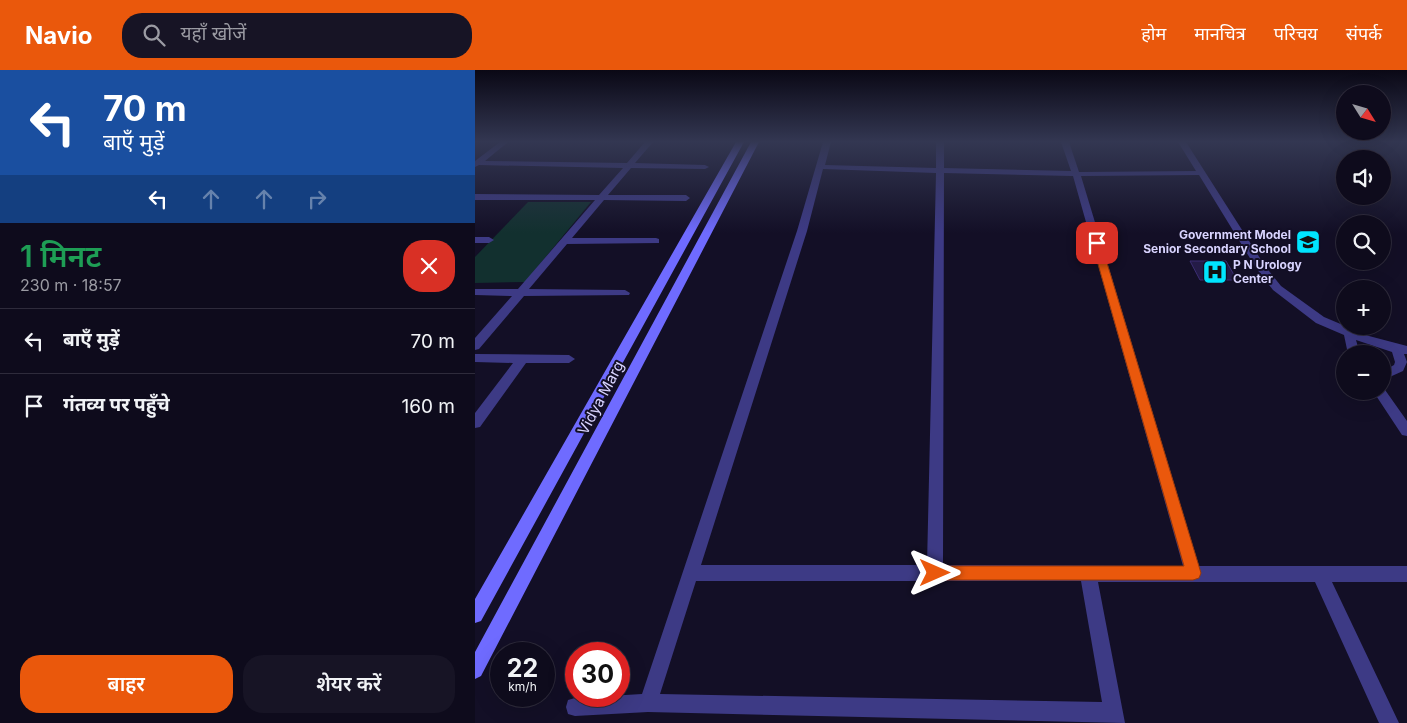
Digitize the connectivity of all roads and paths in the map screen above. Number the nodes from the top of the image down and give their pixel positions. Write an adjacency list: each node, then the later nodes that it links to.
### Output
1 (623, 172): 10 (street)
2 (723, 172): 36 (main road, Vidya Marg)
3 (739, 172): 37 (main road, Vidya Marg)
4 (818, 172): 30 (street)
5 (939, 172): 31 (street)
6 (1006, 172): 8 (street)
7 (1201, 173): 8 (street); 19 (street)
8 (1076, 174): 33 (street)
9 (475, 197): 10 (street)
10 (601, 198): 11 (street); 14 (street)
11 (686, 198)
12 (475, 240): 13 (street)
13 (489, 240)
14 (564, 241): 15 (street); 17 (street)
15 (656, 241)
16 (475, 292): 17 (street)
17 (520, 292): 18 (street); 21 (street)
18 (625, 293)
19 (1336, 327)
20 (1356, 335): 22 (street)
21 (475, 346)
22 (1402, 350): 26 (street)
23 (475, 358): 24 (street)
24 (523, 358): 25 (street); 28 (street)
25 (569, 359)
26 (1391, 372)
27 (1385, 400): 29 (street)
28 (475, 423)
29 (1407, 430)
30 (691, 573): 31 (street); 38 (street)
31 (935, 573): 32 (street)
32 (1087, 573): 33 (street); 40 (street)
33 (1193, 573): 34 (street)
34 (1319, 573): 35 (street); 41 (street)
35 (1407, 574)
36 (475, 615)
37 (475, 670)
38 (647, 703): 39 (street); 40 (street)
39 (630, 704)
40 (1114, 717)
41 (1389, 723)

